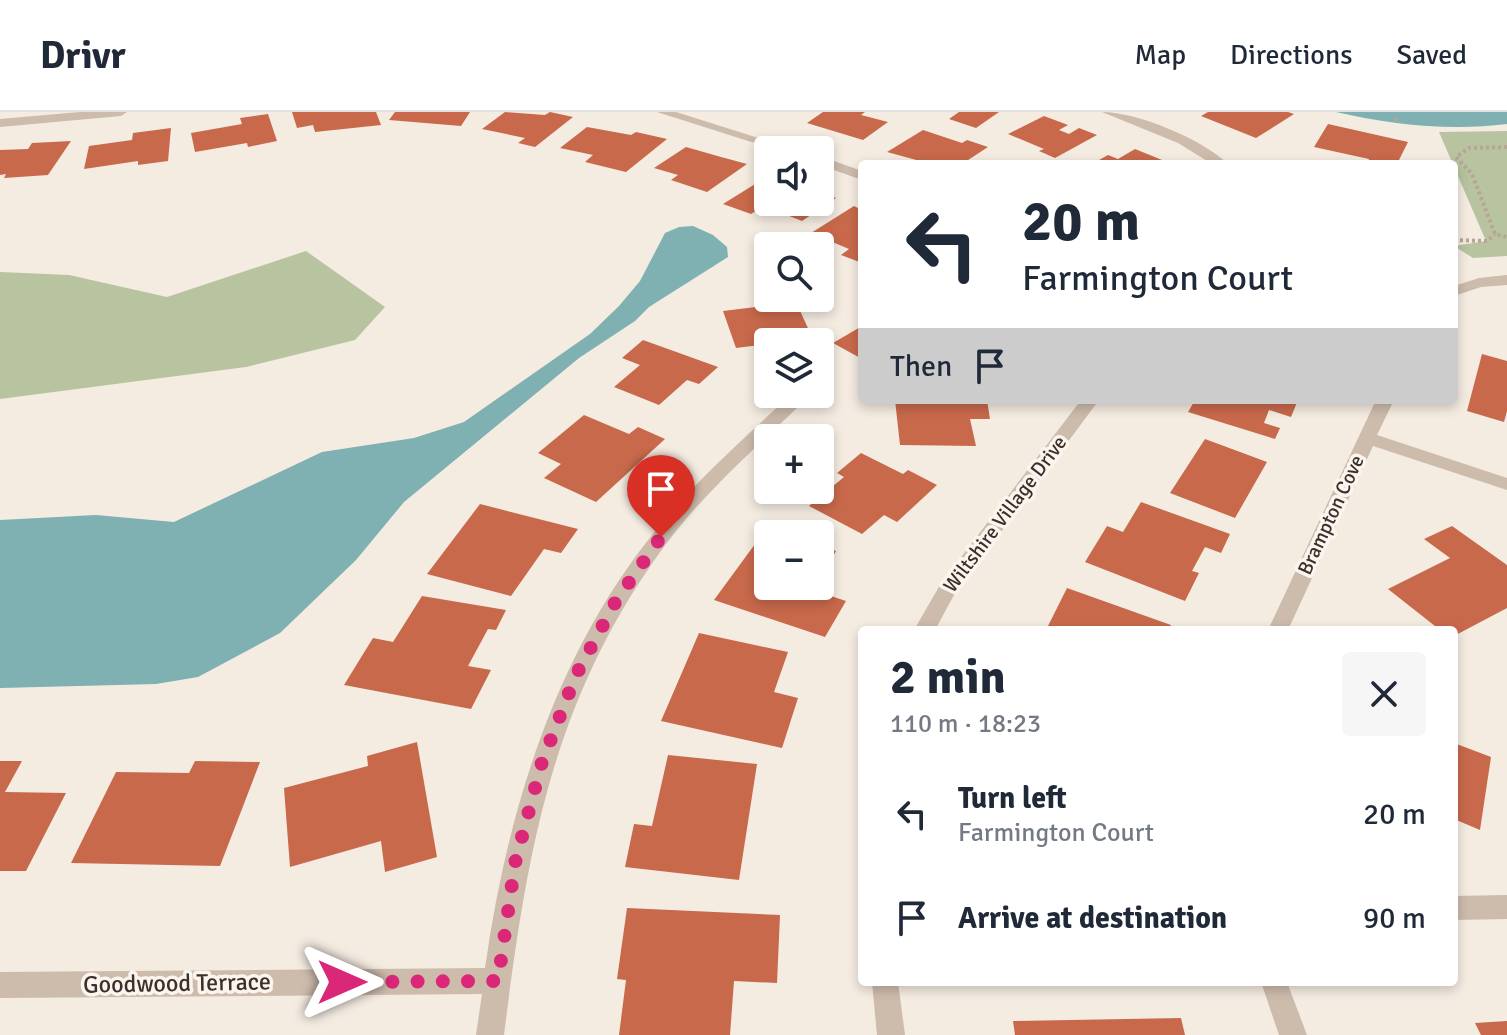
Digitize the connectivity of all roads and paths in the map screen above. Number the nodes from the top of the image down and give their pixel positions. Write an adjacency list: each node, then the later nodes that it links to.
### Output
1 (121, 112): 4 (street)
2 (663, 112): 5 (street)
3 (1108, 112): 7 (street)
4 (0, 123)
5 (754, 139)
6 (1507, 147): 10 (path)
7 (1214, 160)
8 (834, 165): 9 (street)
9 (858, 174)
10 (1495, 234): 11 (path); 12 (path)
11 (1507, 237)
12 (1458, 240)
13 (1507, 280): 14 (street)
14 (1458, 290)
15 (1087, 404): 20 (street, Wiltshire Village Drive)
16 (1383, 404): 18 (street, Brampton Cove)
17 (787, 408): 24 (street)
18 (1368, 438): 19 (street); 21 (street, Brampton Cove)
19 (1507, 484)
20 (926, 626)
21 (1280, 626)
22 (1507, 907): 23 (street)
23 (1458, 908)
24 (498, 981): 25 (street, Goodwood Terrace); 28 (street)
25 (0, 985)
26 (885, 986): 29 (street)
27 (1275, 986): 30 (street)
28 (490, 1035)
29 (891, 1035)
30 (1293, 1035)

